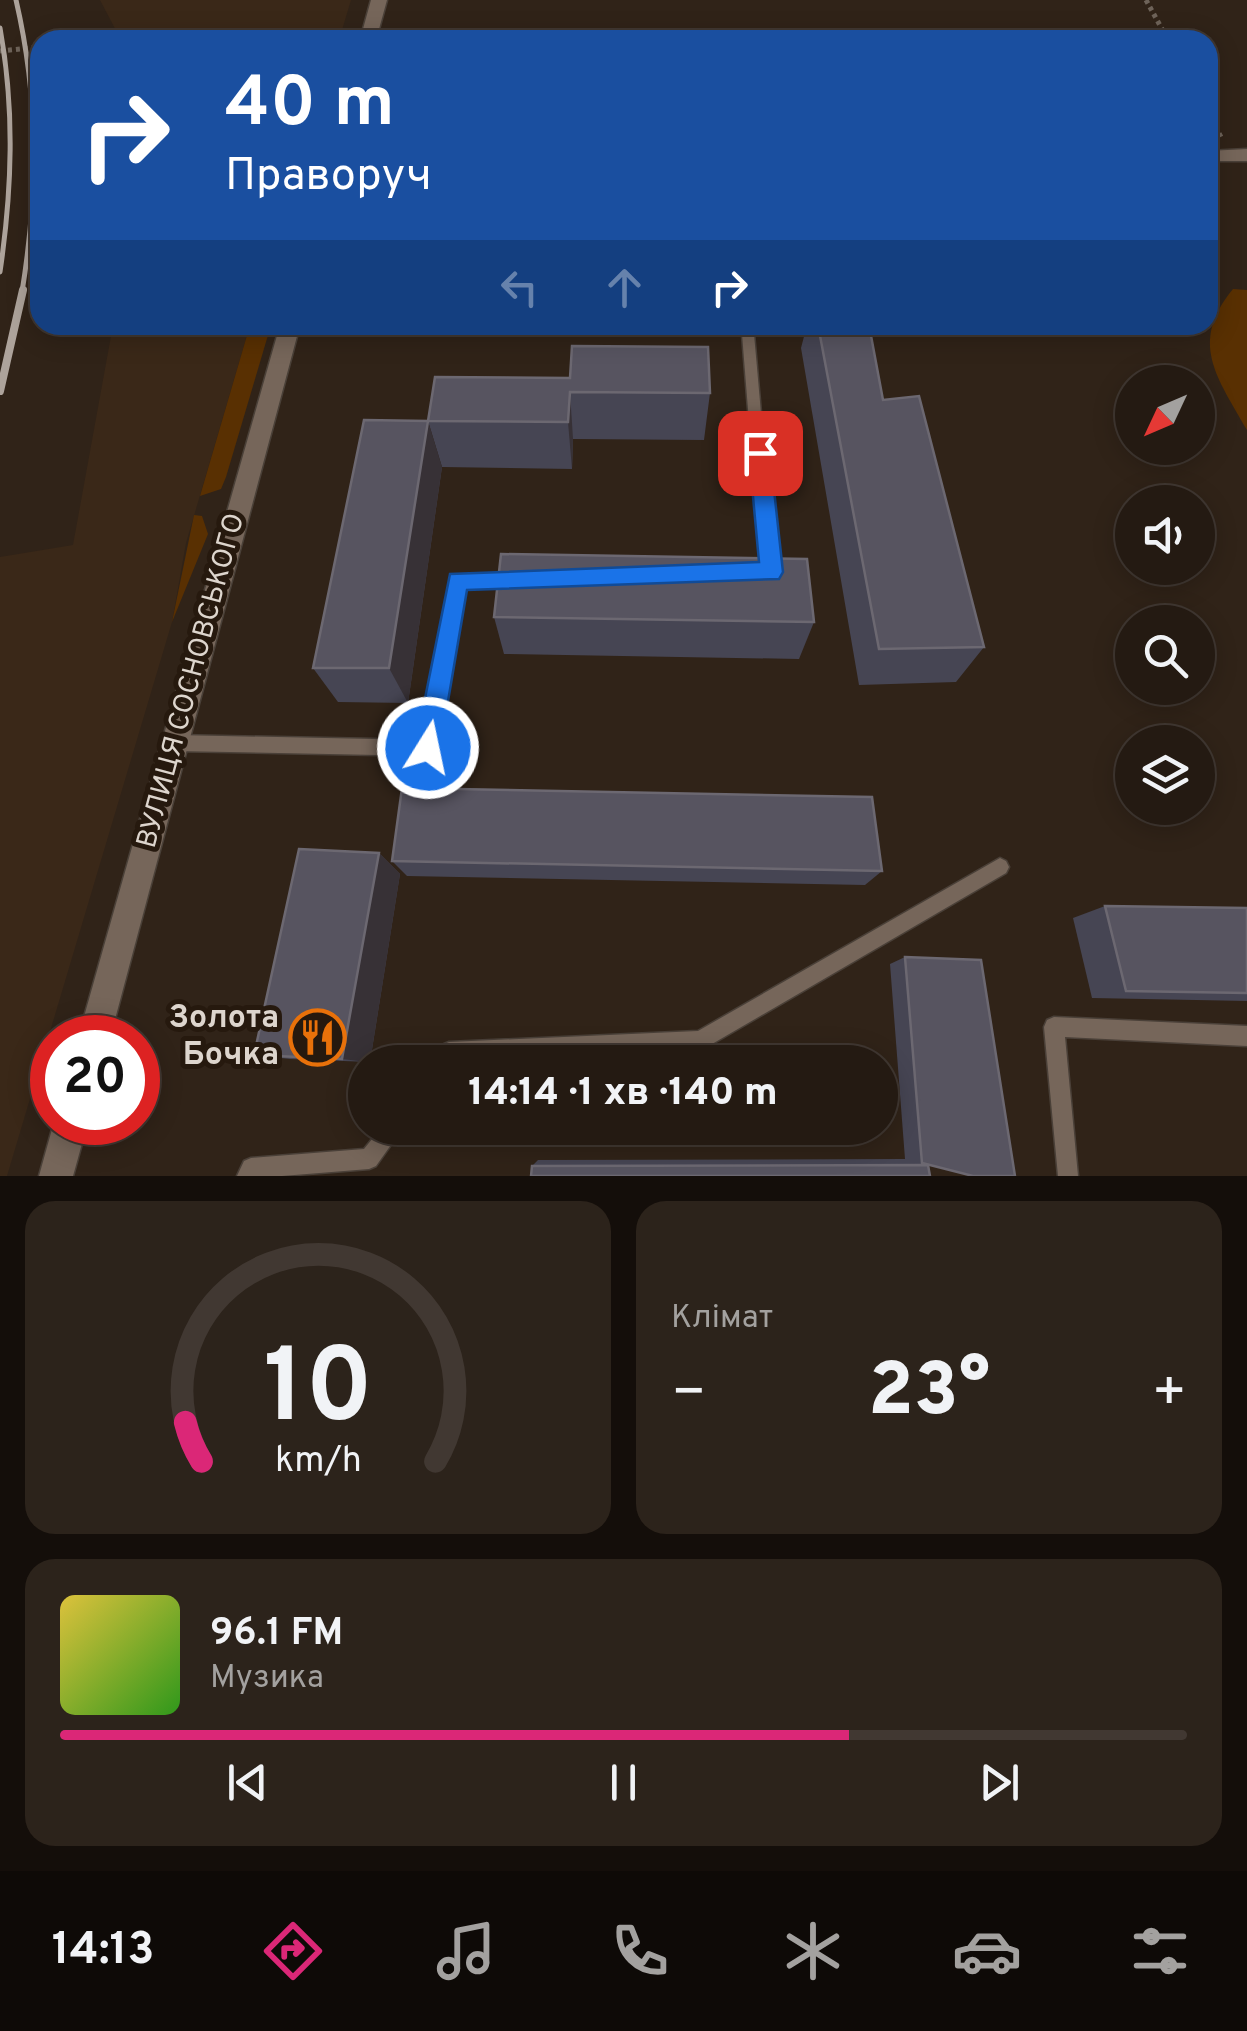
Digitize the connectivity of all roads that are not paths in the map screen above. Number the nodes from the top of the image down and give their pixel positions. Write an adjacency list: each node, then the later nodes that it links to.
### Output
1 (379, 0): 2 (street)
2 (371, 30)
3 (1218, 156): 4 (street)
4 (1247, 156)
5 (287, 335): 9 (street, ВУЛИЦЯ СОСНОВСЬКОГО)
6 (748, 335): 7 (lane)
7 (752, 572)
8 (536, 579): 9 (lane)
9 (175, 744): 11 (street, ВУЛИЦЯ СОСНОВСЬКОГО)
10 (1000, 868): 13 (lane)
11 (100, 1015)
12 (1247, 1036): 18 (lane)
13 (595, 1045)
14 (65, 1145): 16 (street)
15 (380, 1145): 17 (lane)
16 (56, 1176)
17 (246, 1176)
18 (1068, 1176)

